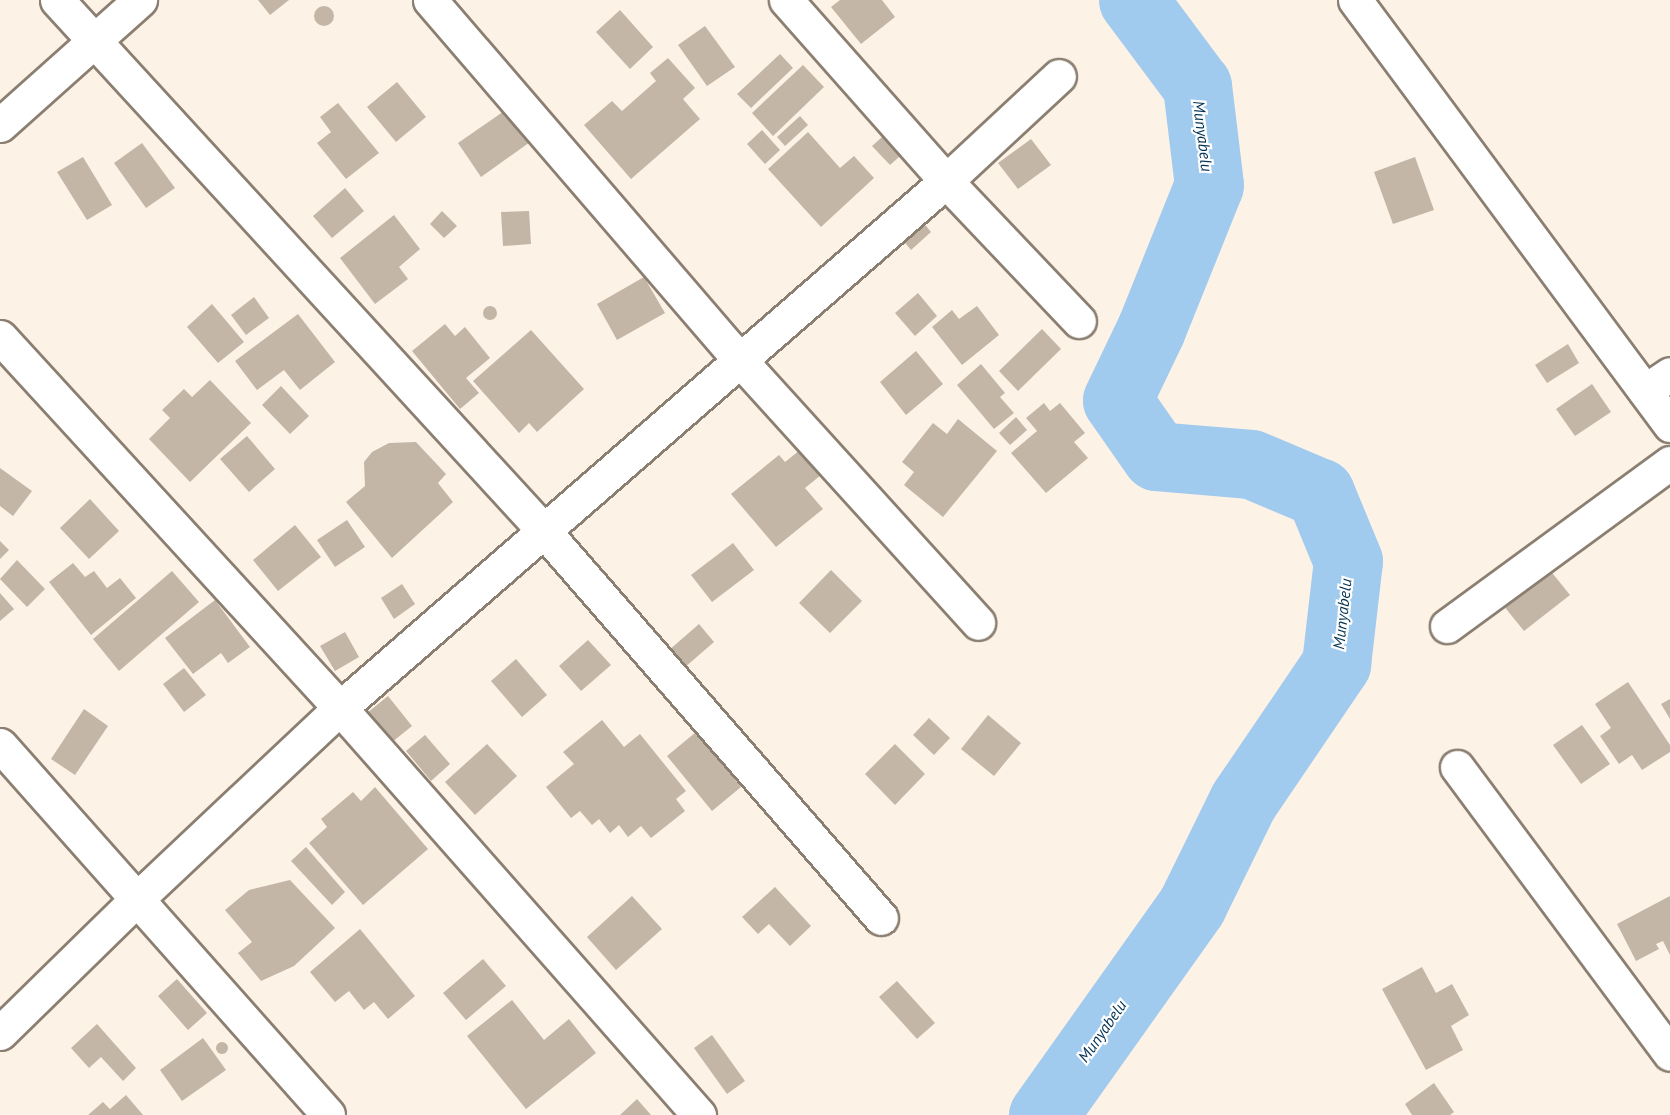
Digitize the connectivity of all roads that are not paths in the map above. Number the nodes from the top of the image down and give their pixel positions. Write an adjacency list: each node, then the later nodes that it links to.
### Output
1 (57, 0): 6 (street)
2 (140, 0): 6 (street)
3 (430, 0): 12 (street)
4 (786, 0): 9 (street)
5 (1355, 0): 13 (street)
6 (95, 40): 8 (street); 16 (street)
7 (1059, 76): 9 (street)
8 (0, 126)
9 (946, 181): 10 (street); 12 (street)
10 (1079, 321)
11 (0, 337): 19 (street)
12 (740, 359): 16 (street); 17 (street)
13 (1658, 382): 14 (street)
14 (1670, 424)
15 (1670, 463): 18 (street)
16 (544, 531): 19 (street); 23 (street)
17 (978, 623)
18 (1447, 626)
19 (340, 708): 22 (street); 27 (street)
20 (0, 745): 22 (street)
21 (1457, 767): 25 (street)
22 (137, 899): 24 (street); 26 (street)
23 (881, 918)
24 (0, 1033)
25 (1670, 1054)
26 (327, 1115)
27 (699, 1115)

